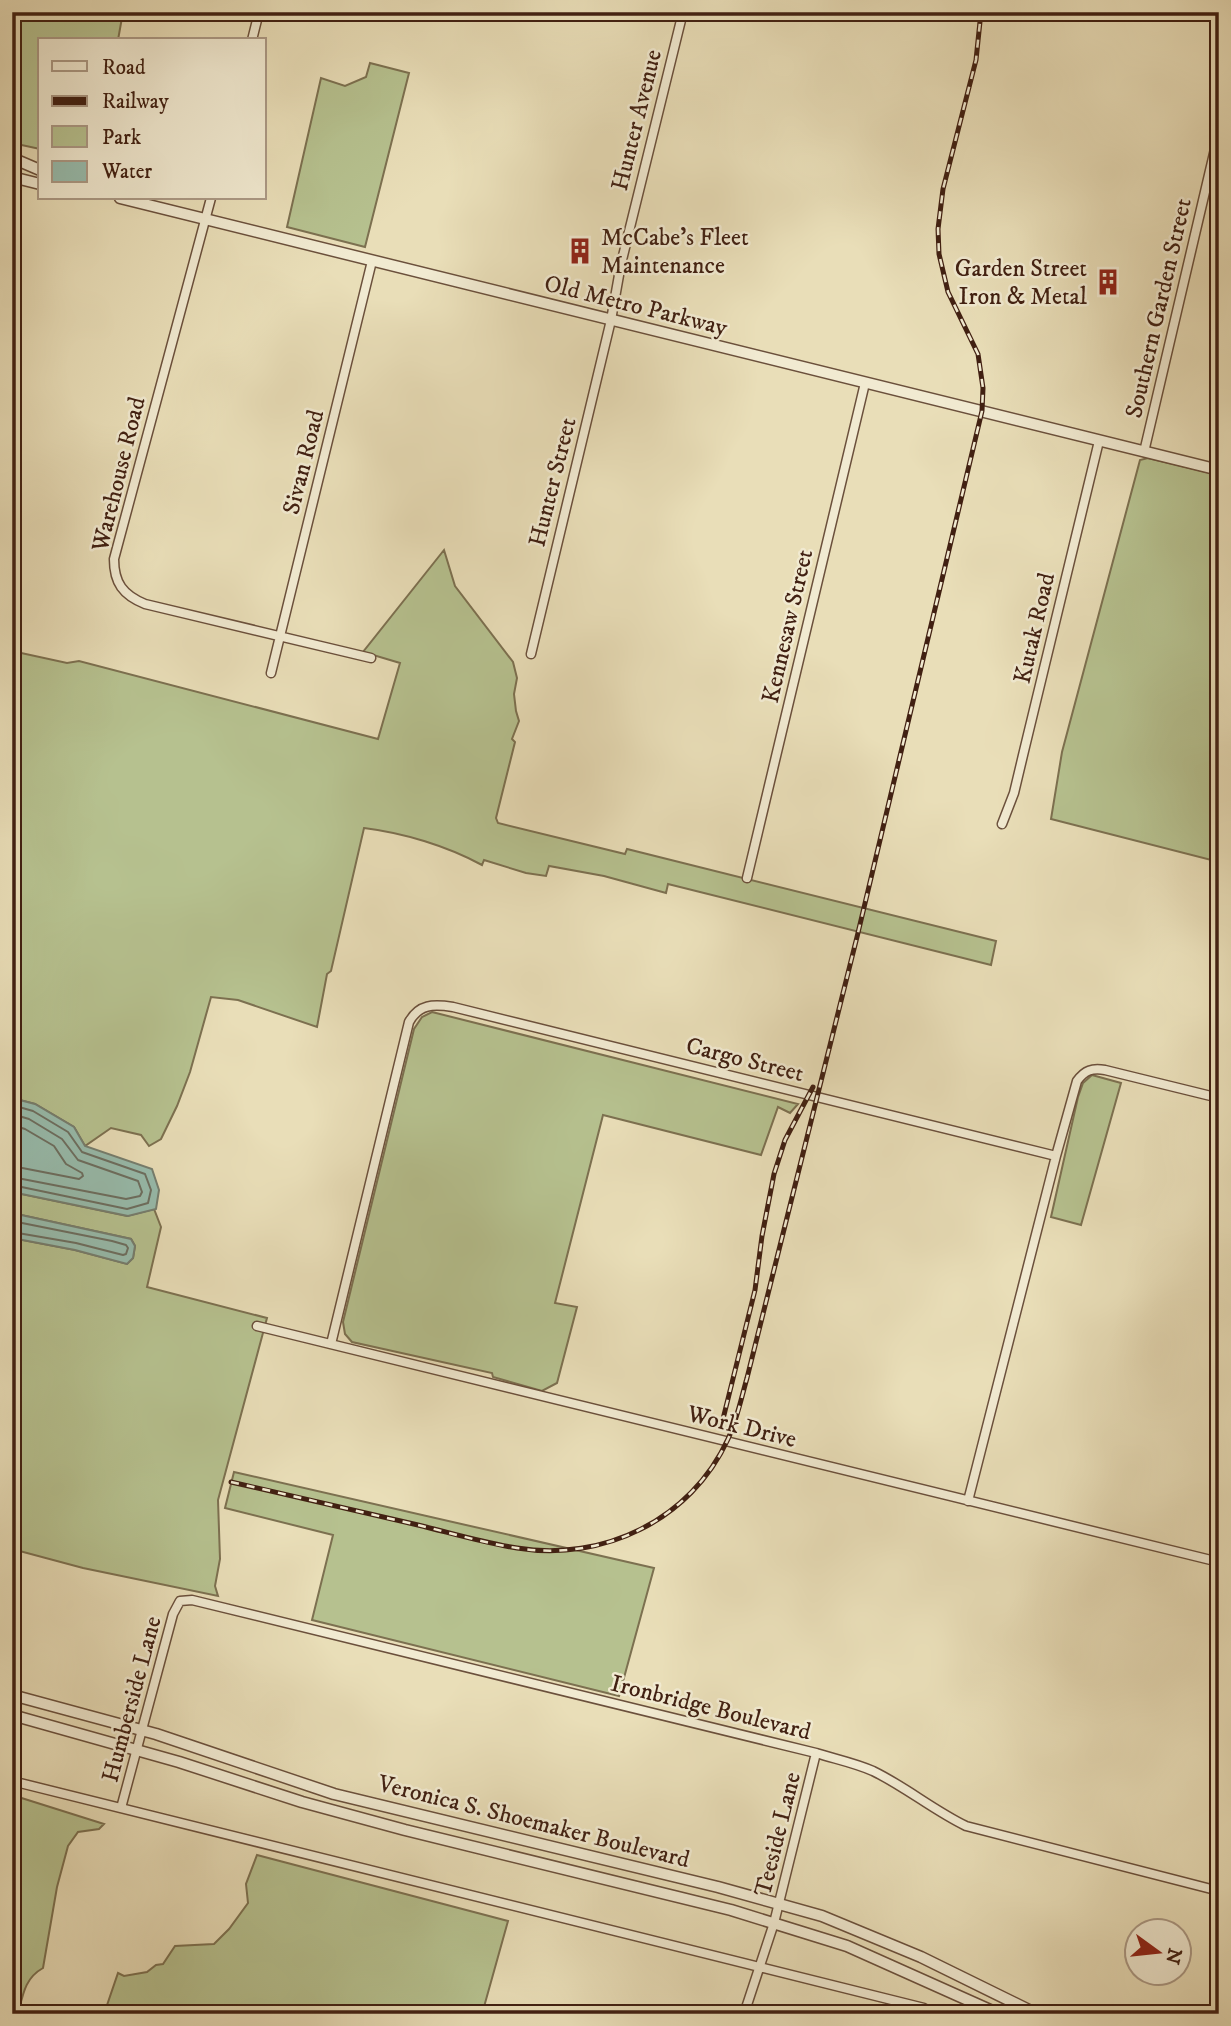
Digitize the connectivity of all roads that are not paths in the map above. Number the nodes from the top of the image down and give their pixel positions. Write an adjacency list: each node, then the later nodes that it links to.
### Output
1 (259, 12): 3 (street)
2 (683, 12): 15 (street, Hunter Avenue)
3 (252, 38)
4 (1219, 132): 18 (street, Southern Garden Street)
5 (12, 158): 6 (street)
6 (38, 169)
7 (16, 178): 8 (street)
8 (38, 182)
9 (126, 200): 11 (street, Old Metro Parkway)
10 (211, 200): 11 (street, Warehouse Road)
11 (206, 220): 12 (street, Old Metro Parkway); 20 (street, Warehouse Road)
12 (372, 261): 15 (street, Old Metro Parkway); 20 (street, Sivan Road)
13 (12, 282): 14 (street)
14 (12, 292)
15 (611, 320): 16 (street, Old Metro Parkway); 21 (street, Hunter Street)
16 (865, 383): 17 (street, Old Metro Parkway); 25 (street, Kennesaw Street)
17 (1098, 441): 18 (street, Old Metro Parkway); 24 (street, Kutak Road)
18 (1144, 452): 19 (street, Old Metro Parkway)
19 (1219, 470)
20 (280, 636): 22 (street, Warehouse Road); 23 (street, Sivan Road)
21 (531, 654)
22 (371, 658)
23 (271, 673)
24 (1002, 824)
25 (747, 878)
26 (1219, 1098): 27 (street)
27 (1056, 1156): 29 (street, Cargo Street); 30 (street)
28 (257, 1326): 29 (street, Work Drive)
29 (331, 1344): 30 (street, Work Drive)
30 (968, 1501): 31 (street, Work Drive)
31 (1219, 1562)
32 (180, 1601): 35 (street, Humberside Lane); 37 (street, Ironbridge Boulevard)
33 (12, 1695): 35 (street, Veronica S. Shoemaker Boulevard)
34 (12, 1715): 36 (street, Veronica S. Shoemaker Boulevard)
35 (142, 1730): 36 (street, Humberside Lane); 41 (street, Veronica S. Shoemaker Boulevard)
36 (137, 1750): 39 (street, Humberside Lane); 42 (street, Veronica S. Shoemaker Boulevard)
37 (816, 1753): 40 (street, Ironbridge Boulevard); 41 (street, Teeside Lane)
38 (12, 1782): 39 (street)
39 (121, 1808): 43 (street)
40 (1219, 1891)
41 (779, 1904): 42 (street, Teeside Lane); 47 (street, Veronica S. Shoemaker Boulevard)
42 (774, 1923): 43 (street, Teeside Lane); 46 (street, Veronica S. Shoemaker Boulevard)
43 (760, 1967): 44 (street); 45 (street, Teeside Lane)
44 (924, 2008)
45 (744, 2014)
46 (999, 2014)
47 (1037, 2014)

